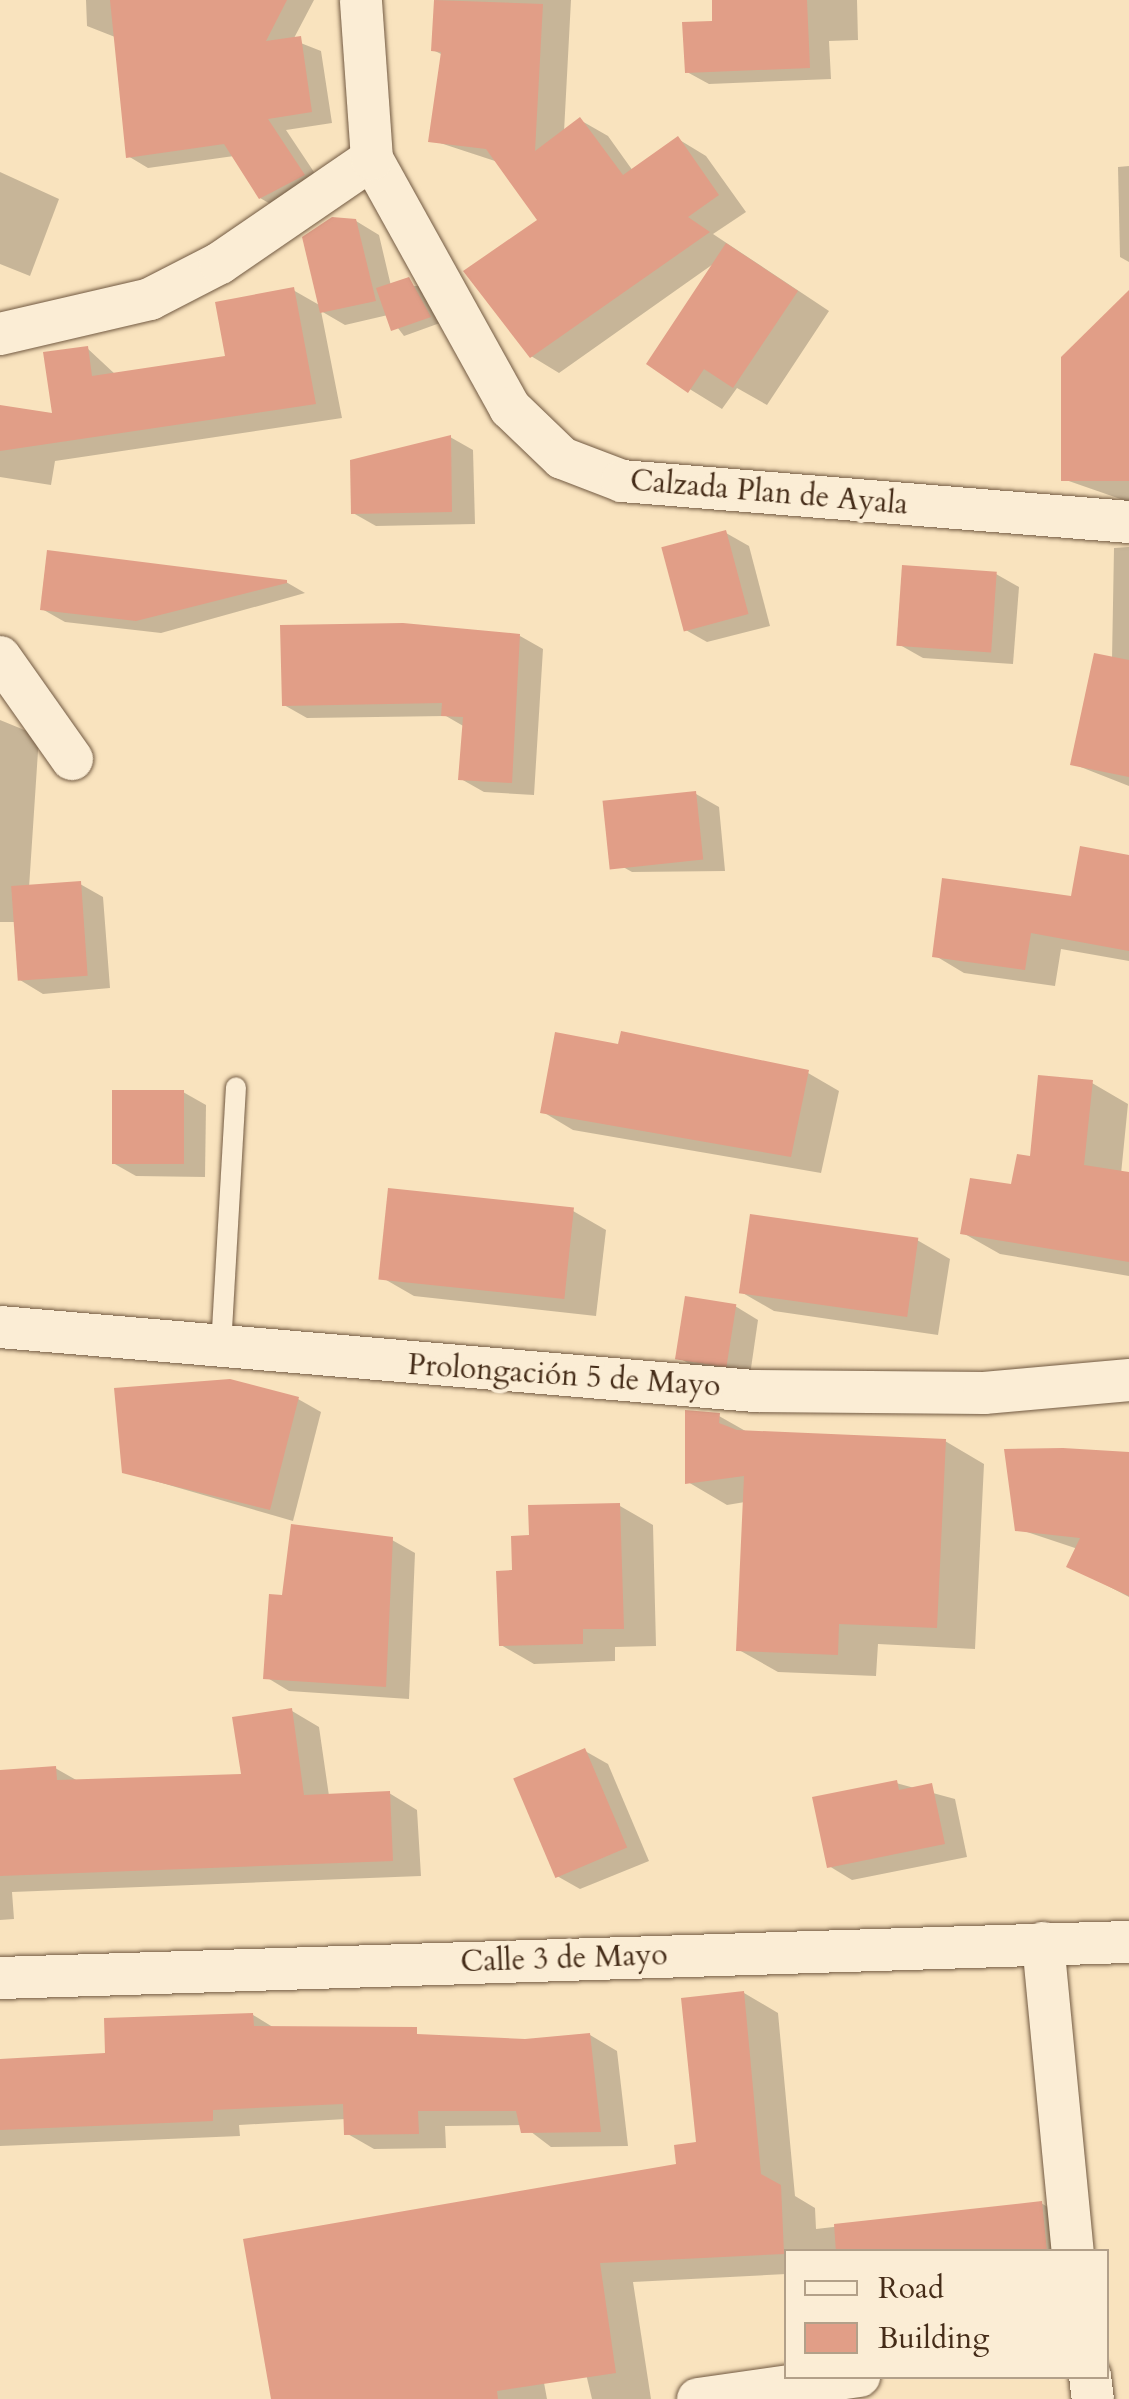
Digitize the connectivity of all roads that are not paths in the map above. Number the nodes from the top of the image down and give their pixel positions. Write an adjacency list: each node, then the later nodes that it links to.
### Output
1 (361, 0): 2 (street)
2 (372, 159): 3 (street); 4 (street, Calzada Plan de Ayala)
3 (0, 334)
4 (1129, 522)
5 (0, 657): 6 (street)
6 (72, 759)
7 (236, 1087): 9 (lane)
8 (0, 1326): 9 (street, Prolongación 5 de Mayo)
9 (221, 1346): 10 (street, Prolongación 5 de Mayo)
10 (1129, 1380)
11 (1129, 1942): 12 (street, Calle 3 de Mayo)
12 (1043, 1943): 13 (street, Calle 3 de Mayo); 14 (street)
13 (0, 1978)
14 (1073, 2249)
15 (838, 2379): 16 (street)
16 (698, 2399)

